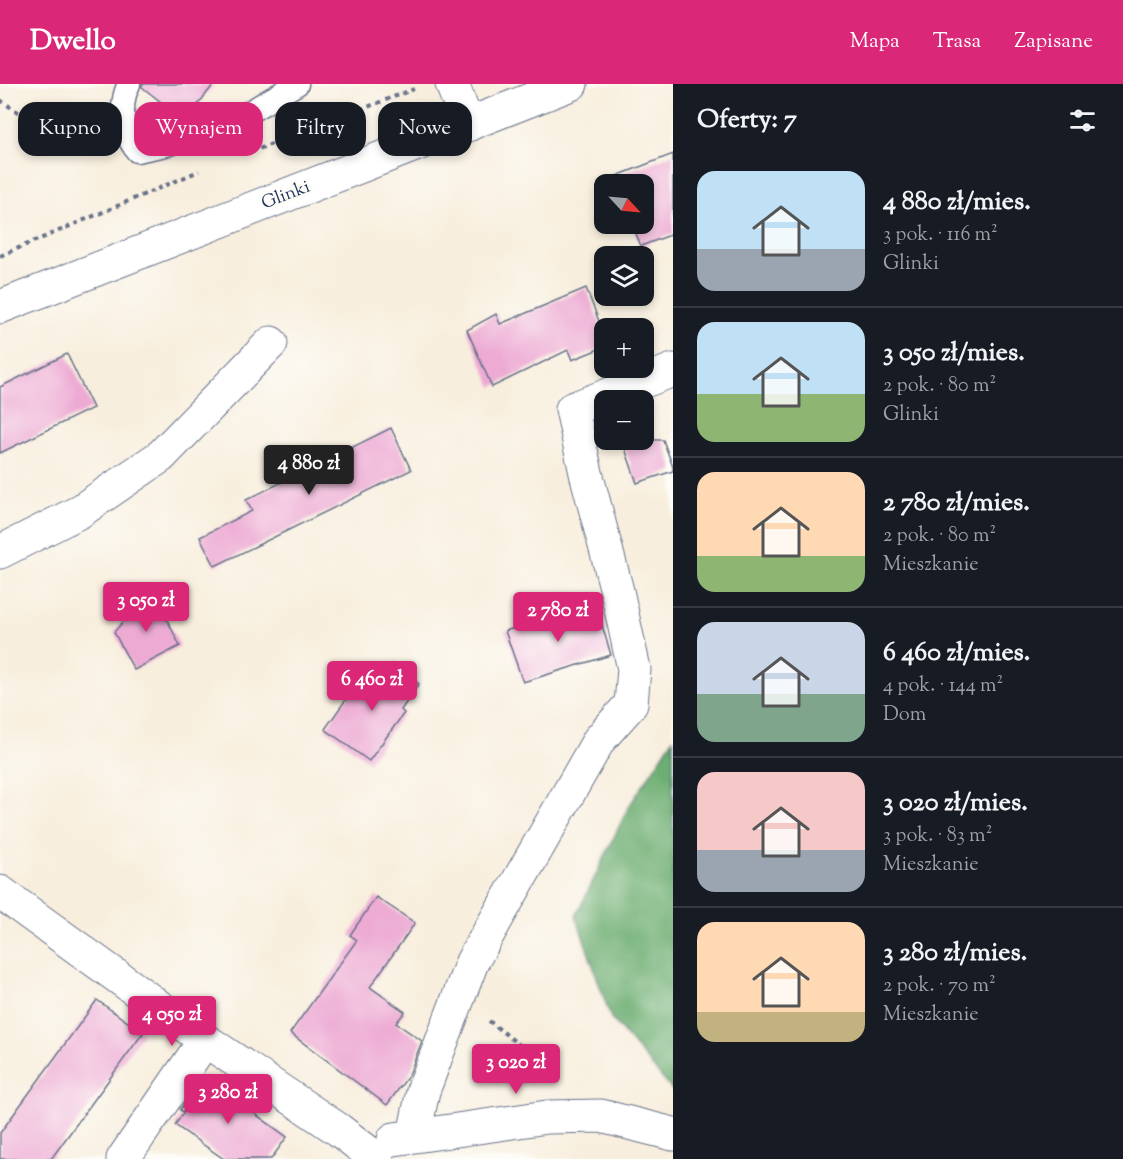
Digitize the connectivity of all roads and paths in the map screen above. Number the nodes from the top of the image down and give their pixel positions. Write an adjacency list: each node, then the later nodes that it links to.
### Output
1 (129, 84): 10 (lane)
2 (297, 84): 8 (lane)
3 (452, 84): 7 (street)
4 (571, 84): 9 (street, Glinki)
5 (419, 87): 11 (path)
6 (0, 100): 12 (path)
7 (459, 102)
8 (263, 104)
9 (472, 123)
10 (134, 146)
11 (263, 147)
12 (134, 151)
13 (388, 156): 16 (street, Glinki)
14 (200, 171): 15 (path)
15 (0, 256)
16 (0, 307)
17 (271, 343): 19 (street)
18 (673, 370): 21 (street)
19 (0, 552)
20 (0, 892): 22 (street)
21 (458, 996): 23 (path); 25 (street)
22 (206, 1040): 26 (street); 27 (street)
23 (578, 1116): 24 (street); 25 (street)
24 (673, 1134)
25 (414, 1135): 26 (street)
26 (368, 1152)
27 (123, 1159)

